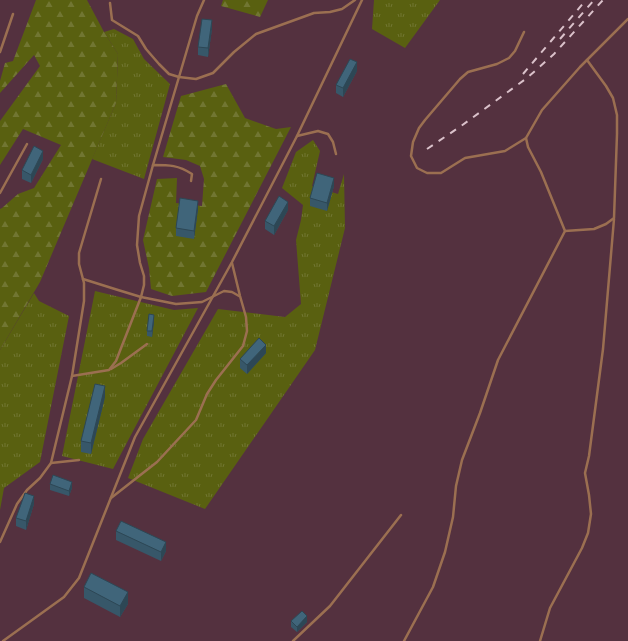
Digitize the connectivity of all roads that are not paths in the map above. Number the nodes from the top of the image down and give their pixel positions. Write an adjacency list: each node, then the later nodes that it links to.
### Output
1 (204, 0): 10 (lane)
2 (355, 0): 10 (lane)
3 (362, 0): 11 (lane)
4 (110, 3): 10 (lane)
5 (13, 14): 8 (lane)
6 (628, 19): 9 (lane)
7 (524, 32): 12 (lane)
8 (0, 52)
9 (587, 60): 12 (lane); 19 (lane)
10 (179, 77): 15 (lane)
11 (297, 136): 14 (lane); 21 (lane)
12 (526, 138): 20 (lane)
13 (27, 144): 18 (lane)
14 (336, 154)
15 (153, 165): 17 (lane); 23 (lane)
16 (101, 179): 22 (lane)
17 (192, 181)
18 (0, 193)
19 (614, 218): 20 (lane); 37 (lane)
20 (565, 231): 36 (lane)
21 (232, 262): 24 (lane); 25 (lane)
22 (83, 278): 23 (lane); 28 (lane)
23 (141, 296): 25 (lane); 27 (lane)
24 (240, 296): 25 (lane); 31 (lane)
25 (213, 297): 31 (lane)
26 (147, 344): 27 (lane)
27 (109, 370): 28 (lane)
28 (72, 376): 30 (lane)
29 (79, 460): 30 (lane)
30 (51, 462): 33 (lane)
31 (110, 498): 34 (lane)
32 (401, 515): 35 (lane)
33 (0, 542)
34 (3, 641)
35 (293, 641)
36 (404, 641)
37 (540, 641)

